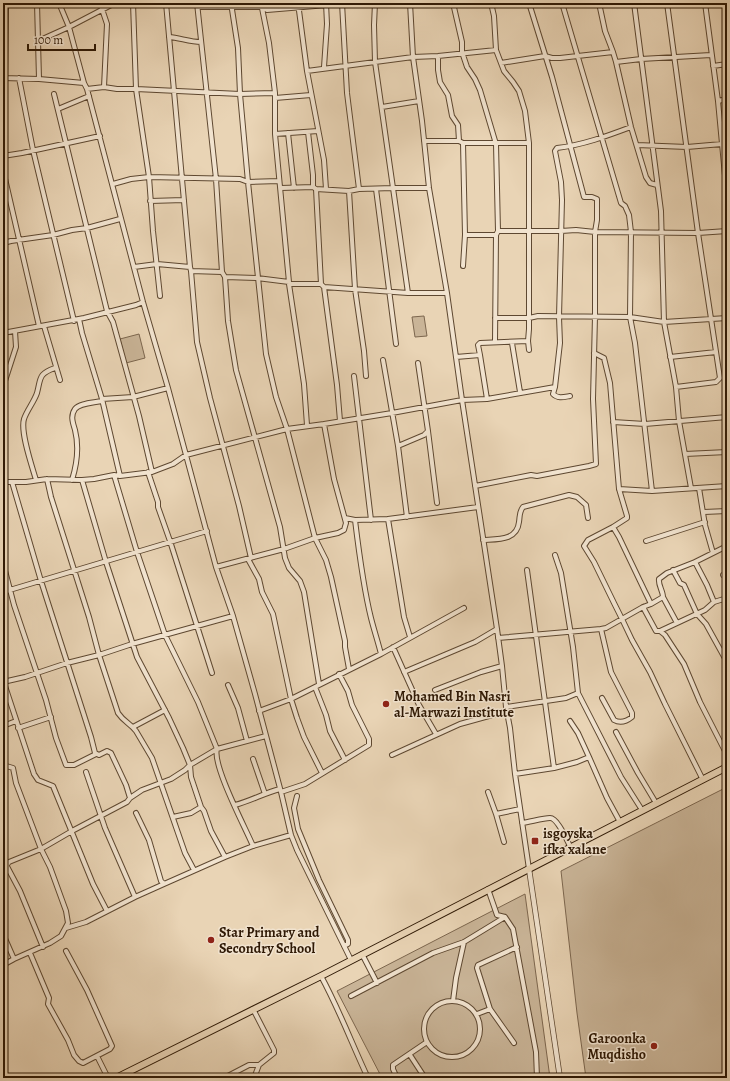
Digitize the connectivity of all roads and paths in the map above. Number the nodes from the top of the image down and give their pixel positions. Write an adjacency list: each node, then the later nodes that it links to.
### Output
1 (6, 3): 47 (street)
2 (37, 3): 27 (street)
3 (59, 3): 25 (street)
4 (100, 3): 24 (street)
5 (116, 3): 24 (street)
6 (133, 3): 53 (street)
7 (166, 3): 26 (street)
8 (342, 3): 43 (street)
9 (375, 3): 39 (street)
10 (410, 3): 36 (street)
11 (453, 3): 30 (street)
12 (491, 3): 29 (street)
13 (529, 3): 34 (street)
14 (562, 3): 35 (street)
15 (599, 3): 31 (street)
16 (634, 3): 38 (street)
17 (667, 3): 37 (street)
18 (705, 3): 32 (street)
19 (231, 4): 21 (street); 22 (street); 57 (street)
20 (327, 4): 23 (street); 45 (street)
21 (197, 5): 28 (street)
22 (261, 5): 23 (street); 60 (street)
23 (299, 5): 46 (street)
24 (102, 9): 25 (street); 51 (street)
25 (69, 27): 27 (street); 50 (street)
26 (169, 37): 28 (street); 54 (street)
27 (38, 41): 49 (street)
28 (201, 42): 55 (street)
29 (496, 50): 30 (street); 41 (street)
30 (462, 52): 33 (street); 79 (street)
31 (613, 52): 35 (street); 40 (street)
32 (712, 55): 37 (street); 44 (street)
33 (438, 56): 36 (street); 76 (street)
34 (545, 56): 35 (street); 41 (street); 83 (street)
35 (578, 56): 74 (street)
36 (413, 57): 39 (street); 62 (street)
37 (676, 57): 38 (street); 84 (street)
38 (641, 59): 40 (street); 82 (street)
39 (375, 62): 43 (street); 64 (street)
40 (616, 62): 66 (street)
41 (501, 63): 77 (street)
42 (727, 64): 44 (street)
43 (345, 66): 45 (street); 102 (street)
44 (713, 66): 63 (street)
45 (324, 68): 46 (street)
46 (307, 71): 58 (street)
47 (4, 78): 48 (street)
48 (19, 78): 49 (street); 85 (street)
49 (39, 78): 50 (street)
50 (84, 84): 52 (street)
51 (104, 87): 52 (street); 53 (street)
52 (87, 89): 59 (street)
53 (136, 89): 54 (street); 89 (street)
54 (174, 91): 55 (street); 90 (street)
55 (206, 93): 57 (street); 91 (street)
56 (54, 94): 65 (street)
57 (240, 94): 60 (street); 93 (street)
58 (311, 95): 60 (street); 67 (street)
59 (89, 96): 65 (street); 73 (street)
60 (275, 96): 72 (street)
61 (727, 99): 63 (street)
62 (419, 101): 64 (street); 75 (street)
63 (718, 101): 71 (street)
64 (382, 107): 99 (street)
65 (58, 109): 78 (street)
66 (631, 127): 74 (street); 81 (street)
67 (318, 131): 68 (street); 101 (street)
68 (308, 132): 70 (street); 98 (street)
69 (727, 132): 71 (street)
70 (288, 133): 72 (street); 97 (street)
71 (721, 133): 80 (street)
72 (275, 134): 92 (street)
73 (100, 136): 78 (street); 94 (street)
74 (601, 138): 83 (street); 114 (street)
75 (424, 141): 76 (street); 100 (street)
76 (461, 142): 79 (street); 119 (street)
77 (529, 143): 79 (street); 112 (street)
78 (65, 144): 85 (street); 109 (street)
79 (496, 144): 115 (street)
80 (722, 144): 84 (street); 87 (street)
81 (637, 145): 82 (street); 95 (street)
82 (652, 145): 84 (street); 95 (street)
83 (570, 146): 110 (street); 113 (street)
84 (687, 147): 117 (street)
85 (33, 150): 86 (street); 118 (street)
86 (3, 156)
87 (725, 168): 105 (street)
88 (3, 170): 120 (street)
89 (149, 177): 90 (street); 94 (street); 107 (street)
90 (183, 178): 91 (street); 106 (street)
91 (216, 179): 93 (street); 126 (street)
92 (279, 181): 93 (street); 96 (street)
93 (248, 182): 128 (street)
94 (112, 184): 108 (street)
95 (657, 185): 116 (street)
96 (281, 188): 97 (street); 129 (street)
97 (294, 188): 98 (street)
98 (315, 188): 101 (street); 130 (street)
99 (393, 188): 100 (street); 103 (street); 134 (street)
100 (428, 188): 133 (street)
101 (326, 189): 104 (street)
102 (359, 189): 103 (street); 104 (street)
103 (376, 189): 132 (street)
104 (349, 191): 131 (street)
105 (727, 197)
106 (184, 200): 107 (street); 125 (street)
107 (150, 201): 122 (street)
108 (120, 219): 109 (street); 124 (street)
109 (87, 228): 118 (street); 137 (street)
110 (561, 231): 112 (street); 113 (street); 139 (street)
111 (727, 231): 117 (street)
112 (529, 232): 115 (street); 142 (street)
113 (595, 232): 114 (street); 138 (street)
114 (631, 232): 116 (street); 140 (street)
115 (497, 233): 119 (street); 141 (street)
116 (663, 233): 117 (street); 148 (street)
117 (698, 233): 147 (street)
118 (53, 235): 120 (street); 146 (street)
119 (465, 235): 123 (street)
120 (18, 240): 121 (street); 149 (street)
121 (3, 244)
122 (157, 264): 124 (street); 125 (street); 135 (street)
123 (463, 266)
124 (134, 267): 136 (street)
125 (191, 269): 126 (street); 191 (street)
126 (222, 272): 127 (street)
127 (226, 277): 128 (street); 190 (street)
128 (257, 278): 129 (street); 188 (street)
129 (289, 283): 130 (street); 187 (street)
130 (322, 286): 131 (street); 182 (street)
131 (355, 289): 132 (street); 166 (street)
132 (389, 292): 134 (street); 155 (street)
133 (447, 293): 134 (street); 161 (street)
134 (408, 294)
135 (160, 296)
136 (143, 302): 137 (street); 171 (street)
137 (107, 312): 144 (street); 174 (street)
138 (595, 316): 139 (street); 140 (street); 158 (street)
139 (559, 317): 142 (street); 169 (street)
140 (630, 317): 148 (street); 186 (street)
141 (495, 318): 142 (street); 153 (street)
142 (529, 318): 152 (street)
143 (727, 318): 147 (street)
144 (79, 319): 146 (street); 176 (street)
145 (3, 320): 151 (street)
146 (74, 320): 149 (street)
147 (710, 320): 148 (street); 157 (street)
148 (664, 322): 160 (street)
149 (42, 326): 150 (street); 164 (street)
150 (15, 331): 151 (street); 168 (street)
151 (4, 333)
152 (528, 341): 154 (street); 156 (street)
153 (495, 342): 154 (street); 159 (street)
154 (512, 343): 172 (street)
155 (396, 344)
156 (529, 350)
157 (716, 352): 160 (street); 170 (street)
158 (594, 353): 184 (street); 205 (street)
159 (480, 355): 161 (street); 175 (street)
160 (670, 357): 170 (street)
161 (456, 358): 177 (street)
162 (383, 360): 179 (street)
163 (418, 363): 178 (street)
164 (55, 368): 167 (street); 201 (street)
165 (354, 376): 181 (street)
166 (366, 376)
167 (60, 380)
168 (3, 387)
169 (555, 387): 172 (street); 173 (street)
170 (676, 387): 183 (street)
171 (168, 388): 174 (street); 194 (street)
172 (520, 392): 175 (street)
173 (570, 396)
174 (133, 397): 176 (street); 196 (street)
175 (487, 399): 177 (street)
176 (102, 400): 198 (street); 202 (street)
177 (462, 400): 178 (street); 205 (street)
178 (424, 408): 179 (street); 189 (street)
179 (392, 413): 181 (street); 192 (street)
180 (727, 417): 183 (street)
181 (360, 418): 182 (street); 220 (street)
182 (340, 420): 185 (street)
183 (679, 421): 186 (street); 195 (street)
184 (613, 422): 186 (street); 209 (street)
185 (324, 424): 187 (street); 216 (street)
186 (645, 424): 210 (street)
187 (307, 425): 188 (street)
188 (287, 429): 190 (street); 224 (street)
189 (428, 431): 192 (street); 211 (street)
190 (254, 436): 191 (street); 229 (street)
191 (222, 444): 194 (street); 233 (street)
192 (398, 446): 215 (street)
193 (727, 452): 195 (street)
194 (186, 454): 196 (street); 223 (street)
195 (685, 454): 207 (street)
196 (150, 472): 198 (street); 227 (street)
197 (114, 475): 198 (street); 203 (street); 230 (street)
198 (120, 476)
199 (47, 479): 201 (street); 202 (street); 238 (street)
200 (3, 480): 204 (street)
201 (36, 480): 204 (street)
202 (72, 480): 203 (street)
203 (82, 480): 234 (street)
204 (12, 482): 241 (street)
205 (475, 486): 212 (street)
206 (727, 486): 208 (street)
207 (691, 488): 208 (street); 210 (street)
208 (699, 488): 214 (street)
209 (619, 489): 210 (street); 222 (street)
210 (652, 491)
211 (437, 503)
212 (478, 507): 215 (street); 225 (street)
213 (727, 511): 214 (street)
214 (704, 512): 221 (street)
215 (407, 517): 218 (street)
216 (345, 518): 219 (street); 224 (street)
217 (588, 518): 225 (street)
218 (388, 519): 220 (street); 261 (street)
219 (355, 520): 220 (street); 265 (street)
220 (371, 520)
221 (705, 522): 226 (street); 231 (street)
222 (613, 528): 247 (street); 252 (street)
223 (207, 530): 227 (street); 237 (street)
224 (315, 538): 229 (street); 270 (street)
225 (483, 540): 255 (street)
226 (646, 541)
227 (170, 542): 230 (street); 254 (street)
228 (727, 546): 231 (street)
229 (284, 549): 233 (street); 277 (street)
230 (137, 552): 234 (street); 260 (street)
231 (713, 553): 235 (street)
232 (555, 555): 258 (street)
233 (250, 558): 237 (street); 281 (street)
234 (106, 562): 238 (street); 263 (street)
235 (695, 562): 240 (street); 246 (street)
236 (3, 563): 242 (street)
237 (216, 567): 251 (street)
238 (73, 570): 241 (street); 266 (street)
239 (527, 570): 259 (street)
240 (673, 570): 244 (street); 250 (street)
241 (41, 581): 242 (street); 268 (street)
242 (9, 590): 243 (street); 272 (street)
243 (3, 592)
244 (663, 597): 247 (street); 253 (street)
245 (727, 598): 246 (street)
246 (714, 602): 250 (street)
247 (651, 604): 248 (street)
248 (642, 607): 252 (street); 257 (street)
249 (464, 608): 261 (street)
250 (697, 614): 253 (street); 267 (street)
251 (233, 616): 254 (street); 285 (street)
252 (622, 619): 256 (street); 310 (street)
253 (677, 623): 257 (street)
254 (198, 626): 260 (street); 273 (street)
255 (497, 629): 262 (street); 271 (street)
256 (601, 629): 258 (street); 280 (street)
257 (660, 631): 299 (street)
258 (570, 632): 259 (street); 279 (street)
259 (537, 634): 262 (street); 282 (street)
260 (165, 635): 263 (street); 296 (street)
261 (410, 637): 264 (street)
262 (498, 638): 269 (street)
263 (132, 644): 266 (street); 284 (street)
264 (393, 647): 265 (street); 271 (street)
265 (381, 654): 270 (street)
266 (99, 655): 268 (street); 290 (street)
267 (727, 662)
268 (67, 663): 272 (street); 297 (street)
269 (502, 666): 278 (street); 283 (street)
270 (349, 669): 274 (street)
271 (404, 672): 293 (street)
272 (36, 673): 275 (street); 286 (street)
273 (212, 673)
274 (339, 674): 277 (street); 302 (street)
275 (3, 681): 287 (street)
276 (228, 686): 295 (street)
277 (317, 686): 281 (street); 302 (street)
278 (435, 690)
279 (578, 693): 282 (street); 321 (street)
280 (602, 698)
281 (291, 699): 285 (street); 308 (street)
282 (545, 700): 283 (street); 306 (street)
283 (506, 709): 293 (street); 309 (street)
284 (165, 710): 290 (street); 303 (street)
285 (259, 711): 294 (street)
286 (51, 717): 291 (street); 297 (street)
287 (16, 721): 289 (street); 291 (street)
288 (570, 721): 300 (street)
289 (3, 726)
290 (133, 727): 311 (street)
291 (18, 728): 328 (street)
292 (616, 732): 317 (street)
293 (436, 734): 298 (street)
294 (266, 736): 295 (street); 312 (street)
295 (247, 741): 296 (street)
296 (217, 749): 303 (street); 318 (street)
297 (96, 754): 316 (street)
298 (392, 755)
299 (727, 755)
300 (590, 757): 306 (street); 326 (street)
301 (253, 759): 314 (street)
302 (345, 760): 308 (street)
303 (190, 765): 311 (street); 319 (street)
304 (3, 766): 333 (street)
305 (727, 767): 310 (main road)
306 (554, 768): 309 (street)
307 (86, 772): 324 (street)
308 (322, 773): 312 (street)
309 (515, 774): 320 (street)
310 (703, 780): 317 (main road)
311 (161, 783): 316 (street); 325 (street)
312 (281, 791): 314 (street); 329 (street)
313 (488, 792): 323 (street)
314 (265, 794): 318 (street)
315 (296, 796): 348 (street)
316 (130, 798): 324 (street)
317 (656, 803): 321 (main road)
318 (235, 805): 331 (street)
319 (201, 807): 325 (street); 334 (street)
320 (520, 809): 323 (street); 327 (street)
321 (642, 810): 326 (main road)
322 (136, 813): 339 (street)
323 (496, 814): 330 (street)
324 (101, 816): 328 (street); 341 (street)
325 (173, 817): 338 (street)
326 (620, 822): 332 (main road)
327 (522, 823): 332 (street); 337 (street)
328 (72, 831): 333 (street); 342 (street)
329 (291, 835): 331 (street); 348 (street)
330 (504, 842)
331 (254, 846): 334 (street)
332 (571, 848): 337 (main road)
333 (41, 849): 336 (street); 344 (street)
334 (225, 857): 338 (street)
335 (3, 859): 336 (street)
336 (5, 867): 347 (street)
337 (529, 869): 340 (main road); 376 (street)
338 (194, 870): 339 (street)
339 (164, 884): 341 (street)
340 (488, 889): 343 (street); 352 (main road)
341 (135, 897): 342 (street)
342 (107, 911): 344 (street)
343 (505, 917): 346 (street); 349 (street)
344 (66, 928): 347 (street)
345 (3, 934): 353 (street)
346 (464, 942): 357 (street); 359 (street)
347 (43, 946): 351 (street)
348 (344, 946): 354 (street)
349 (517, 947): 360 (street); 375 (street)
350 (66, 951): 366 (street)
351 (30, 953): 353 (street); 366 (street)
352 (362, 954): 354 (main road); 357 (street)
353 (14, 959): 355 (street)
354 (351, 960): 356 (main road)
355 (3, 965)
356 (321, 976): 361 (main road); 372 (street)
357 (377, 983): 358 (street)
358 (351, 996)
359 (453, 1000): 362 (street); 363 (street)
360 (490, 1009): 362 (street); 364 (street)
361 (253, 1010): 367 (street); 369 (main road)
362 (477, 1014): 363 (street)
363 (427, 1042): 365 (street)
364 (514, 1043)
365 (410, 1055): 373 (street); 374 (street)
366 (97, 1056): 368 (street)
367 (259, 1065): 370 (street); 371 (street)
368 (108, 1078)
369 (116, 1078)
370 (224, 1078)
371 (254, 1078)
372 (368, 1078)
373 (397, 1078)
374 (425, 1078)
375 (537, 1078)
376 (560, 1078)

